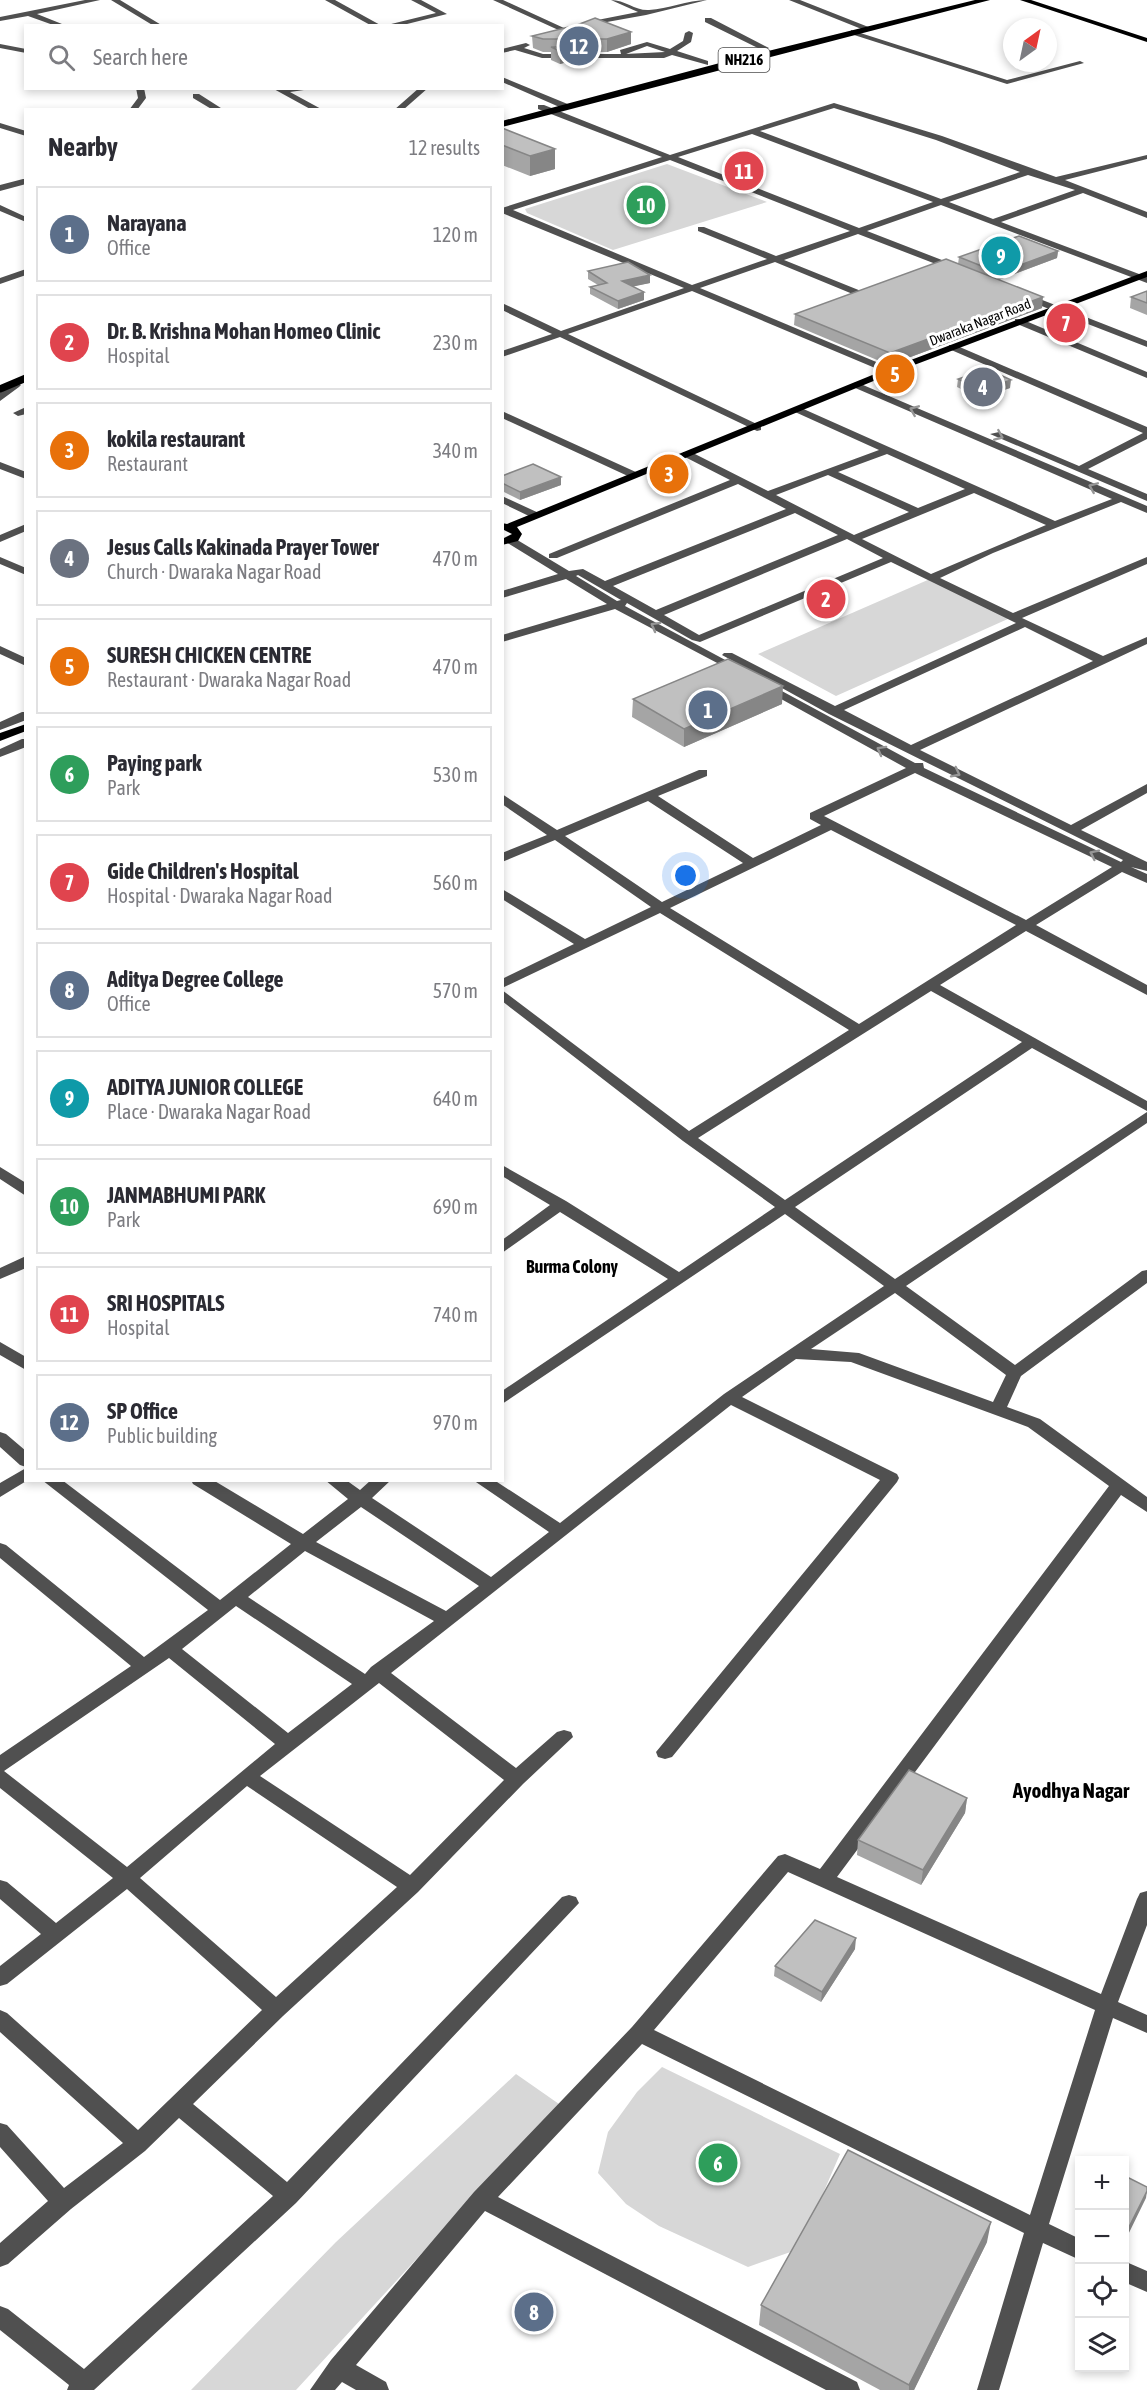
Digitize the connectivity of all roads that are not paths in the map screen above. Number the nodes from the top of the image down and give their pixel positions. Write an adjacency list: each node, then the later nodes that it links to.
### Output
1 (96, 0): 14 (street)
2 (137, 0): 12 (street)
3 (329, 0): 19 (street)
4 (415, 0): 20 (street)
5 (497, 0): 23 (street)
6 (615, 0): 13 (street)
7 (697, 0): 13 (street)
8 (792, 0): 21 (street)
9 (955, 0): 21 (highway, NH216)
10 (986, 0): 21 (highway, NH216)
11 (1024, 0): 25 (main road)
12 (118, 2): 18 (street)
13 (646, 13): 23 (street)
14 (28, 14): 15 (street); 17 (street)
15 (0, 19)
16 (708, 20): 29 (street)
17 (58, 24)
18 (156, 24)
19 (375, 24)
20 (396, 24)
21 (856, 28): 29 (highway, NH216); 36 (street); 42 (highway, NH216)
22 (689, 33): 32 (street)
23 (573, 34): 24 (street)
24 (562, 36)
25 (1147, 40)
26 (539, 42): 28 (street)
27 (0, 46): 30 (street)
28 (517, 48): 31 (street); 33 (street)
29 (765, 48): 35 (highway, NH216)
30 (24, 51)
31 (504, 51)
32 (672, 52): 33 (street); 35 (street)
33 (609, 56): 34 (street)
34 (597, 60)
35 (705, 63): 42 (highway, NH216)
36 (1080, 63)
37 (504, 80): 42 (street)
38 (140, 90): 43 (street)
39 (279, 90): 45 (street)
40 (422, 90): 46 (street)
41 (195, 96): 44 (street)
42 (562, 105): 47 (highway, NH216)
43 (134, 108)
44 (216, 108)
45 (316, 108)
46 (400, 108)
47 (545, 109): 48 (highway, NH216); 49 (highway, NH216); 54 (street)
48 (504, 118)
49 (504, 123)
50 (0, 125): 52 (street)
51 (755, 132): 54 (street); 57 (street); 62 (street)
52 (24, 133)
53 (1147, 156): 55 (street)
54 (671, 157): 64 (street); 69 (street)
55 (1131, 161): 56 (street); 58 (street)
56 (1147, 167)
57 (1028, 172): 58 (street); 62 (street)
58 (1056, 180): 61 (street)
59 (24, 182): 60 (street)
60 (0, 188)
61 (1081, 191): 65 (street); 67 (street)
62 (944, 202): 67 (street); 69 (street)
63 (0, 208): 66 (street)
64 (504, 210): 77 (street)
65 (1147, 215)
66 (24, 219)
67 (995, 221): 75 (street)
68 (701, 229): 70 (street)
69 (857, 231): 70 (street); 71 (street)
70 (774, 259): 77 (street); 80 (street)
71 (946, 265): 72 (street); 74 (street)
72 (936, 269)
73 (24, 273): 76 (street)
74 (968, 274)
75 (1144, 277): 83 (main road, Dwaraka Nagar Road)
76 (1, 280)
77 (690, 288): 86 (street); 87 (street)
78 (1011, 290): 83 (street)
79 (874, 291): 80 (street)
80 (863, 295): 81 (street)
81 (853, 299)
82 (504, 307): 87 (street)
83 (1054, 307): 85 (main road, Dwaraka Nagar Road); 88 (street)
84 (800, 317): 86 (street)
85 (1018, 321): 89 (main road, Dwaraka Nagar Road); 92 (street)
86 (779, 325): 91 (street)
87 (563, 334): 90 (street); 97 (street)
88 (1147, 344)
89 (952, 347): 91 (main road, Dwaraka Nagar Road); 98 (street)
90 (504, 353)
91 (890, 371): 93 (main road, Dwaraka Nagar Road)
92 (1147, 375)
93 (868, 380): 94 (main road, Dwaraka Nagar Road); 103 (street, one-way to 103)
94 (856, 385): 95 (main road, Dwaraka Nagar Road); 111 (street, one-way to 94)
95 (799, 410): 97 (main road, Dwaraka Nagar Road); 100 (street)
96 (504, 415): 106 (street)
97 (757, 428): 101 (main road, Dwaraka Nagar Road)
98 (1147, 431)
99 (1147, 435): 103 (street)
100 (887, 450): 104 (street); 108 (street)
101 (687, 454): 106 (main road, Dwaraka Nagar Road); 107 (street)
102 (0, 465): 105 (street)
103 (1079, 470): 110 (street)
104 (829, 472): 109 (street); 115 (street)
105 (24, 475)
106 (634, 475): 116 (main road, Dwaraka Nagar Road)
107 (739, 480): 109 (street); 122 (street)
108 (974, 489): 115 (street); 117 (street)
109 (769, 494): 113 (street)
110 (1147, 498)
111 (1120, 499): 114 (street); 117 (street)
112 (504, 500): 116 (street)
113 (795, 509): 120 (street); 129 (street)
114 (1147, 510)
115 (916, 511): 120 (street)
116 (537, 516): 119 (main road, Dwaraka Nagar Road)
117 (1055, 525): 128 (street)
118 (24, 528): 121 (street)
119 (508, 534): 122 (street); 127 (street)
120 (851, 536): 123 (street); 133 (street)
121 (0, 538)
122 (554, 556): 127 (street)
123 (892, 558): 128 (street); 137 (street)
124 (0, 560): 126 (street)
125 (1147, 560): 134 (street)
126 (24, 571)
127 (574, 573): 129 (street); 130 (street); 132 (street)
128 (931, 578): 134 (street)
129 (605, 585): 131 (street)
130 (504, 594)
131 (631, 600): 132 (street); 133 (street)
132 (616, 605): 136 (street); 151 (street, one-way to 132)
133 (657, 614): 137 (street)
134 (1014, 617): 135 (street)
135 (1025, 623): 140 (street); 142 (street)
136 (504, 638)
137 (700, 639): 142 (street)
138 (1147, 640): 140 (street)
139 (0, 649): 141 (street)
140 (1101, 660): 148 (street)
141 (24, 662)
142 (833, 711): 148 (street)
143 (24, 716): 144 (street)
144 (0, 726)
145 (24, 728): 146 (main road)
146 (0, 737)
147 (24, 743): 149 (street)
148 (910, 750): 150 (street)
149 (0, 753)
150 (930, 760): 151 (street); 157 (street, one-way to 157)
151 (915, 768): 156 (street); 161 (street, one-way to 151)
152 (703, 773): 154 (street)
153 (1147, 788): 157 (street)
154 (651, 797): 158 (street); 160 (street)
155 (504, 799): 158 (street)
156 (831, 825): 160 (street); 166 (street)
157 (1072, 830): 161 (street)
158 (555, 835): 159 (street); 165 (street)
159 (504, 857)
160 (753, 864): 165 (street)
161 (1127, 864): 162 (street); 163 (street); 166 (street)
162 (1147, 867)
163 (1147, 879)
164 (504, 894): 167 (street)
165 (662, 908): 167 (street); 172 (street)
166 (1026, 925): 169 (street); 170 (street)
167 (585, 945): 168 (street)
168 (504, 983)
169 (932, 986): 172 (street); 173 (street)
170 (1147, 991)
171 (504, 996): 176 (street)
172 (860, 1031): 176 (street)
173 (1032, 1042): 174 (street); 181 (street)
174 (1147, 1107)
175 (1147, 1116): 187 (street)
176 (688, 1138): 181 (street)
177 (504, 1170): 180 (street)
178 (0, 1172): 179 (street)
179 (24, 1190)
180 (561, 1204): 182 (street); 186 (street)
181 (784, 1207): 186 (street); 187 (street)
182 (504, 1247)
183 (24, 1263): 184 (street)
184 (0, 1274)
185 (1147, 1275): 191 (street)
186 (679, 1279): 192 (street)
187 (895, 1286): 189 (street); 191 (street)
188 (0, 1347): 190 (street)
189 (793, 1353): 193 (street); 194 (street)
190 (24, 1364)
191 (1015, 1373): 194 (street)
192 (504, 1398)
193 (730, 1398): 207 (street); 219 (street)
194 (998, 1408): 203 (street)
195 (0, 1438): 196 (street)
196 (24, 1459)
197 (24, 1475): 204 (street)
198 (53, 1482): 212 (street)
199 (202, 1482): 208 (street)
200 (336, 1482): 205 (street)
201 (380, 1482): 205 (street)
202 (484, 1482): 207 (street)
203 (1119, 1485): 206 (street); 225 (street)
204 (0, 1491)
205 (359, 1497): 208 (street); 210 (street)
206 (1147, 1506)
207 (561, 1532): 210 (street)
208 (302, 1542): 211 (street); 213 (street)
209 (0, 1550): 215 (street)
210 (491, 1587): 213 (street)
211 (234, 1596): 212 (street); 216 (street)
212 (219, 1609): 214 (street)
213 (447, 1620): 216 (street)
214 (170, 1649): 215 (street); 218 (street)
215 (144, 1667): 220 (street)
216 (370, 1677): 218 (street); 223 (street)
217 (564, 1737): 223 (street)
218 (286, 1743): 221 (street)
219 (665, 1752)
220 (0, 1765)
221 (246, 1776): 224 (street); 226 (street)
222 (0, 1777): 224 (street)
223 (516, 1779): 226 (street)
224 (127, 1878): 230 (street); 233 (street)
225 (824, 1879): 232 (street); 236 (street)
226 (411, 1886): 233 (street)
227 (0, 1888): 230 (street)
228 (1147, 1899): 232 (street)
229 (569, 1903): 240 (street)
230 (56, 1935): 231 (street)
231 (0, 1978)
232 (1107, 2005): 235 (street); 243 (street)
233 (276, 2010): 237 (street)
234 (0, 2019): 239 (street)
235 (1147, 2024)
236 (639, 2033): 241 (street); 243 (street)
237 (179, 2105): 239 (street); 240 (street)
238 (0, 2132): 242 (street)
239 (138, 2144): 242 (street)
240 (288, 2196): 250 (street)
241 (482, 2199): 249 (street); 253 (street)
242 (63, 2202): 245 (street)
243 (1036, 2229): 244 (street); 254 (street)
244 (1075, 2248)
245 (0, 2257)
246 (1129, 2273): 247 (street)
247 (1147, 2282)
248 (0, 2316): 250 (street)
249 (339, 2368): 251 (street); 252 (street)
250 (81, 2387)
251 (321, 2390)
252 (378, 2390)
253 (849, 2390)
254 (988, 2390)

